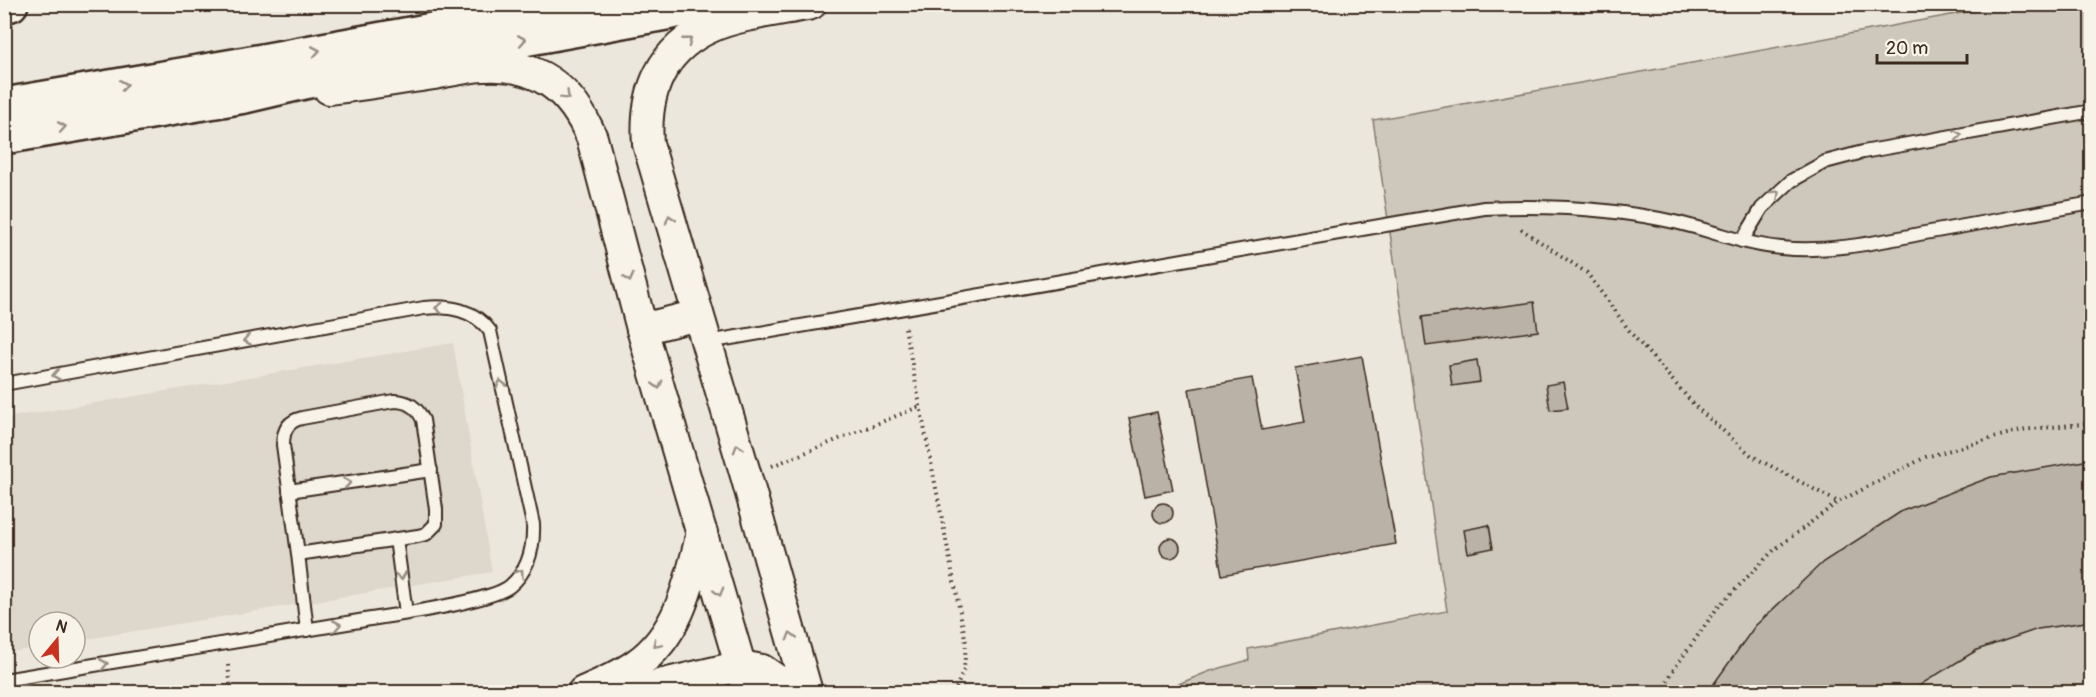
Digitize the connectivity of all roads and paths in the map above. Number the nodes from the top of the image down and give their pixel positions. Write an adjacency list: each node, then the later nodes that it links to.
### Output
1 (10, 4): 5 (highway)
2 (574, 4): 7 (highway, one-way to 2)
3 (715, 4): 6 (highway, one-way to 3)
4 (811, 4): 15 (street, one-way to 4)
5 (4, 6)
6 (245, 96): 9 (highway, one-way to 6); 14 (street, one-way to 14)
7 (4, 105)
8 (2091, 111): 12 (lane, one-way to 8)
9 (4, 137)
10 (2091, 203): 12 (lane)
11 (1484, 208): 12 (lane); 13 (lane); 22 (path)
12 (1742, 241)
13 (901, 310): 15 (lane); 17 (path)
14 (642, 329): 15 (street); 23 (street, one-way to 23)
15 (702, 329): 20 (street, one-way to 15)
16 (4, 384): 26 (lane, one-way to 16)
17 (921, 406): 20 (path); 36 (path)
18 (2091, 423): 22 (path)
19 (430, 470): 21 (lane, one-way to 19); 21 (lane); 24 (lane)
20 (746, 476): 35 (street, one-way to 20)
21 (289, 491): 25 (lane)
22 (1838, 502): 37 (path)
23 (702, 533): 29 (street, one-way to 29); 33 (street, one-way to 33)
24 (396, 539): 25 (lane); 26 (lane, one-way to 26)
25 (298, 554): 27 (lane)
26 (406, 613): 27 (lane, one-way to 26)
27 (307, 630): 28 (lane)
28 (225, 643): 30 (lane, one-way to 28); 32 (path)
29 (744, 679): 31 (street); 34 (street)
30 (4, 681)
31 (639, 692)
32 (231, 693)
33 (583, 693)
34 (789, 693)
35 (807, 693)
36 (954, 693)
37 (1662, 693)

